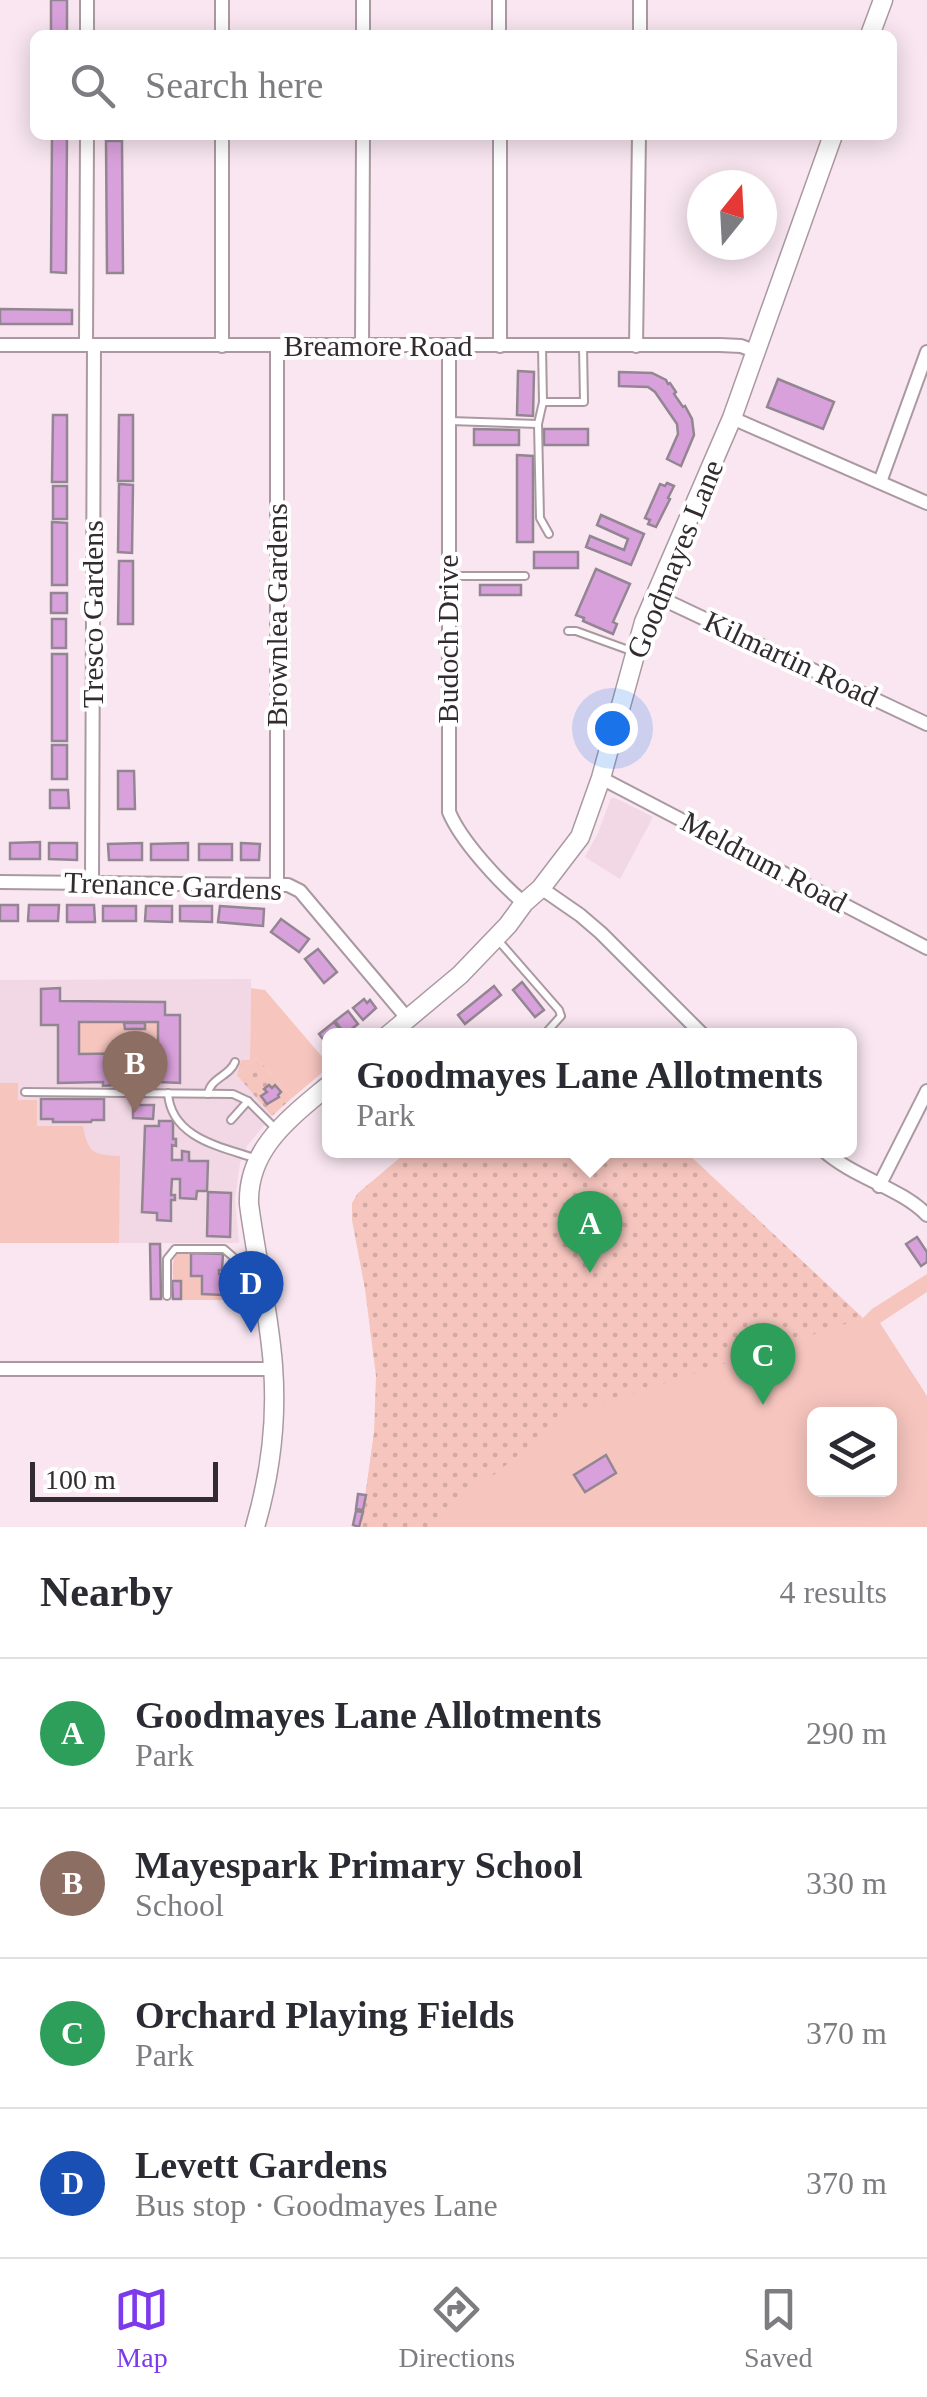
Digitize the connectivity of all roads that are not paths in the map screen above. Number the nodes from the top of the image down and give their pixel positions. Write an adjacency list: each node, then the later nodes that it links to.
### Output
1 (88, 0): 7 (street)
2 (222, 0): 8 (street)
3 (363, 0): 9 (street)
4 (499, 0): 10 (street)
5 (640, 0): 11 (street)
6 (884, 0): 12 (main road)
7 (87, 30)
8 (222, 30)
9 (363, 30)
10 (499, 30)
11 (640, 30)
12 (872, 30)
13 (87, 140): 20 (street, Tresco Gardens)
14 (222, 140): 21 (street)
15 (363, 140): 23 (street)
16 (500, 140): 25 (street)
17 (639, 140): 28 (street)
18 (831, 140): 29 (main road, Goodmayes Lane)
19 (0, 345): 20 (street, Breamore Road)
20 (90, 345): 21 (street, Breamore Road); 46 (street, Tresco Gardens)
21 (222, 346): 22 (street, Breamore Road)
22 (277, 346): 23 (street, Breamore Road); 47 (street, Brownlea Gardens)
23 (362, 346): 24 (street, Breamore Road)
24 (449, 346): 25 (street, Breamore Road); 33 (street, Budoch Drive)
25 (500, 346): 26 (street, Breamore Road)
26 (542, 346): 27 (street, Breamore Road); 31 (lane)
27 (583, 346): 28 (street, Breamore Road); 31 (lane)
28 (636, 346): 29 (street, Breamore Road)
29 (754, 351): 32 (main road, Goodmayes Lane)
30 (927, 352): 35 (street)
31 (543, 402): 34 (lane)
32 (732, 418): 35 (street); 40 (main road, Goodmayes Lane)
33 (448, 421): 34 (lane); 38 (street, Budoch Drive)
34 (538, 424): 37 (lane)
35 (880, 482): 36 (street)
36 (927, 503)
37 (549, 534)
38 (448, 576): 39 (lane); 49 (street, Budoch Drive)
39 (525, 576)
40 (654, 595): 42 (main road, Goodmayes Lane); 43 (street, Kilmartin Road)
41 (568, 631): 42 (lane)
42 (635, 652): 44 (main road, Goodmayes Lane)
43 (927, 724)
44 (601, 778): 48 (main road, Goodmayes Lane); 51 (street, Meldrum Road)
45 (0, 882): 46 (street, Trenance Gardens)
46 (92, 882): 47 (street, Trenance Gardens)
47 (277, 884): 52 (street, Trenance Gardens)
48 (541, 888): 49 (main road, Goodmayes Lane); 55 (street)
49 (524, 903): 50 (main road, Goodmayes Lane)
50 (496, 938): 52 (main road, Goodmayes Lane); 54 (lane)
51 (927, 948)
52 (407, 1018): 53 (main road, Goodmayes Lane)
53 (396, 1028)
54 (549, 1028)
55 (696, 1028)
56 (235, 1062): 61 (lane)
57 (322, 1091): 64 (main road)
58 (927, 1091): 67 (street)
59 (25, 1092): 60 (lane)
60 (168, 1093): 61 (lane); 66 (lane)
61 (208, 1094): 62 (lane)
62 (248, 1101): 63 (lane); 64 (lane)
63 (231, 1120)
64 (278, 1130): 66 (main road)
65 (832, 1158): 67 (street)
66 (257, 1159): 69 (main road)
67 (878, 1186): 68 (street)
68 (927, 1215)
69 (257, 1260): 70 (lane); 72 (main road)
70 (167, 1296)
71 (0, 1369): 72 (street)
72 (274, 1369): 73 (main road)
73 (256, 1527)

